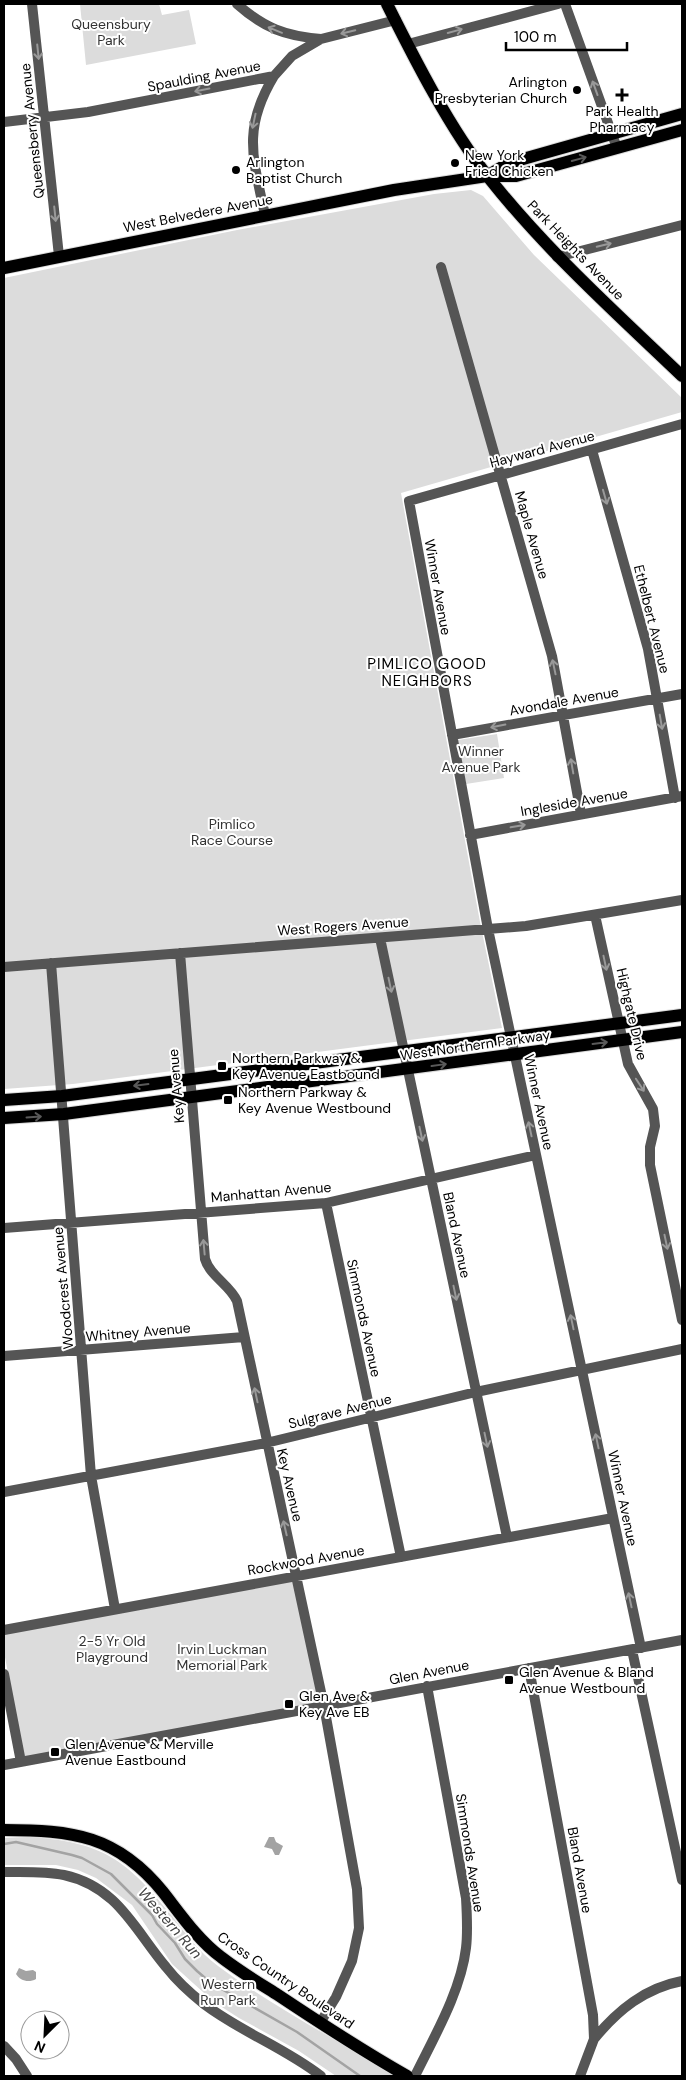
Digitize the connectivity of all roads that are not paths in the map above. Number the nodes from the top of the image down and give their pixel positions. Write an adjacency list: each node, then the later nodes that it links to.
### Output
1 (32, 4): 11 (street, Queensberry Avenue, one-way to 11)
2 (237, 4): 7 (street, one-way to 2)
3 (387, 4): 6 (main road, Park Heights Avenue)
4 (558, 4): 8 (street, one-way to 4)
5 (565, 4): 14 (street, one-way to 5)
6 (396, 20): 7 (street, Spaulding Avenue, one-way to 7); 8 (main road, Park Heights Avenue)
7 (321, 39): 9 (street, Spaulding Avenue)
8 (408, 44): 16 (main road, Park Heights Avenue)
9 (274, 76): 11 (street, Spaulding Avenue, one-way to 11); 17 (street, one-way to 17)
10 (682, 114): 14 (main road, West Belvedere Avenue)
11 (45, 118): 12 (street, Spaulding Avenue); 19 (street, Queensberry Avenue, one-way to 19)
12 (4, 122)
13 (682, 130): 15 (main road, West Belvedere Avenue)
14 (612, 134): 15 (street); 16 (main road, West Belvedere Avenue)
15 (617, 148): 16 (main road, West Belvedere Avenue, one-way to 15)
16 (487, 176): 17 (main road, West Belvedere Avenue); 20 (main road, Park Heights Avenue)
17 (265, 215): 19 (main road, West Belvedere Avenue)
18 (682, 225): 20 (street, one-way to 18)
19 (59, 256): 22 (main road, West Belvedere Avenue)
20 (557, 256): 23 (main road, Park Heights Avenue)
21 (440, 267): 26 (street, Maple Avenue)
22 (4, 268)
23 (682, 376)
24 (682, 424): 25 (street, Hayward Avenue)
25 (592, 450): 26 (street, Hayward Avenue); 29 (street, Ethelbert Avenue, one-way to 29)
26 (500, 475): 27 (street, Hayward Avenue); 30 (street, Maple Avenue, one-way to 26)
27 (409, 501): 31 (street, Winner Avenue)
28 (682, 694): 29 (street, Avondale Avenue)
29 (657, 699): 30 (street, Avondale Avenue); 32 (street, Ethelbert Avenue, one-way to 32)
30 (563, 715): 31 (street, Avondale Avenue, one-way to 31); 33 (street, Maple Avenue, one-way to 30)
31 (452, 735): 34 (street, Winner Avenue)
32 (679, 797): 33 (street, Ingleside Avenue)
33 (581, 814): 34 (street, Ingleside Avenue, one-way to 33)
34 (470, 835): 37 (street, Winner Avenue)
35 (682, 900): 36 (street, West Rogers Avenue)
36 (595, 915): 37 (street, West Rogers Avenue); 43 (street, Highgate Drive, one-way to 43)
37 (488, 929): 38 (street, West Rogers Avenue); 45 (street, Winner Avenue)
38 (380, 938): 39 (street, West Rogers Avenue); 47 (street, Bland Avenue, one-way to 47)
39 (180, 953): 40 (street, West Rogers Avenue); 50 (street, Key Avenue)
40 (51, 963): 41 (street, West Rogers Avenue); 51 (street, Woodcrest Avenue)
41 (4, 967)
42 (682, 1015): 43 (main road, West Northern Parkway)
43 (618, 1023): 45 (main road, West Northern Parkway); 46 (street, Highgate Drive)
44 (682, 1032): 46 (main road, West Northern Parkway)
45 (511, 1036): 47 (main road, West Northern Parkway); 48 (street, Winner Avenue)
46 (622, 1040): 48 (main road, West Northern Parkway, one-way to 46); 62 (street, Highgate Drive, one-way to 62)
47 (404, 1050): 49 (street, Bland Avenue); 50 (main road, West Northern Parkway)
48 (515, 1055): 49 (main road, West Northern Parkway, one-way to 48); 56 (street, Winner Avenue, one-way to 48)
49 (408, 1069): 52 (main road, West Northern Parkway); 57 (street, Bland Avenue, one-way to 57)
50 (189, 1079): 51 (main road, West Northern Parkway, one-way to 51); 52 (street, Key Avenue)
51 (62, 1096): 53 (main road, West Northern Parkway); 54 (street, Woodcrest Avenue)
52 (191, 1097): 54 (main road, West Northern Parkway); 59 (street, Key Avenue)
53 (4, 1100)
54 (64, 1114): 55 (main road, West Northern Parkway, one-way to 54); 60 (street, Woodcrest Avenue)
55 (4, 1118)
56 (536, 1156): 57 (street, Manhattan Avenue); 67 (street, Winner Avenue, one-way to 56)
57 (431, 1178): 58 (street, Manhattan Avenue); 68 (street, Bland Avenue, one-way to 68)
58 (326, 1203): 59 (street, Manhattan Avenue); 69 (street, Simmonds Avenue)
59 (201, 1212): 60 (street, Manhattan Avenue); 63 (street, Key Avenue, one-way to 59)
60 (71, 1222): 61 (street, Manhattan Avenue); 65 (street, Woodcrest Avenue)
61 (4, 1228)
62 (682, 1320)
63 (244, 1337): 65 (street, Whitney Avenue); 70 (street, Key Avenue, one-way to 63)
64 (682, 1349): 67 (street, Sulgrave Avenue)
65 (82, 1350): 66 (street, Whitney Avenue); 71 (street, Woodcrest Avenue)
66 (4, 1356)
67 (582, 1370): 68 (street, Sulgrave Avenue); 73 (street, Winner Avenue, one-way to 67)
68 (476, 1392): 69 (street, Sulgrave Avenue); 74 (street, Bland Avenue, one-way to 74)
69 (371, 1418): 70 (street, Sulgrave Avenue); 75 (street, Simmonds Avenue)
70 (266, 1443): 71 (street, Sulgrave Avenue); 76 (street, Key Avenue, one-way to 70)
71 (91, 1476): 72 (street, Sulgrave Avenue); 77 (street, Woodcrest Avenue)
72 (4, 1492)
73 (613, 1518): 74 (street, Rockwood Avenue); 80 (street, Winner Avenue, one-way to 73)
74 (507, 1537): 75 (street, Rockwood Avenue)
75 (401, 1556): 76 (street, Rockwood Avenue)
76 (296, 1576): 77 (street, Rockwood Avenue); 84 (street, Key Avenue)
77 (116, 1608): 78 (street, Rockwood Avenue)
78 (4, 1630)
79 (682, 1640): 80 (street, Glen Avenue)
80 (636, 1649): 81 (street, Glen Avenue); 89 (street, Winner Avenue)
81 (529, 1668): 83 (street, Glen Avenue); 92 (street, Bland Avenue)
82 (4, 1674): 85 (street)
83 (427, 1686): 84 (street, Glen Avenue); 97 (street, Simmonds Avenue)
84 (324, 1706): 85 (street, Glen Avenue); 91 (street, Key Avenue)
85 (21, 1762): 86 (street, Glen Avenue)
86 (4, 1765)
87 (4, 1830): 91 (main road, Cross Country Boulevard)
88 (4, 1872): 95 (street)
89 (682, 1880)
90 (682, 1981): 92 (street)
91 (320, 2023): 96 (main road, Cross Country Boulevard)
92 (594, 2039): 98 (street, Bland Avenue)
93 (4, 2046): 94 (street)
94 (27, 2076)
95 (321, 2076)
96 (407, 2076)
97 (415, 2076)
98 (580, 2076)

